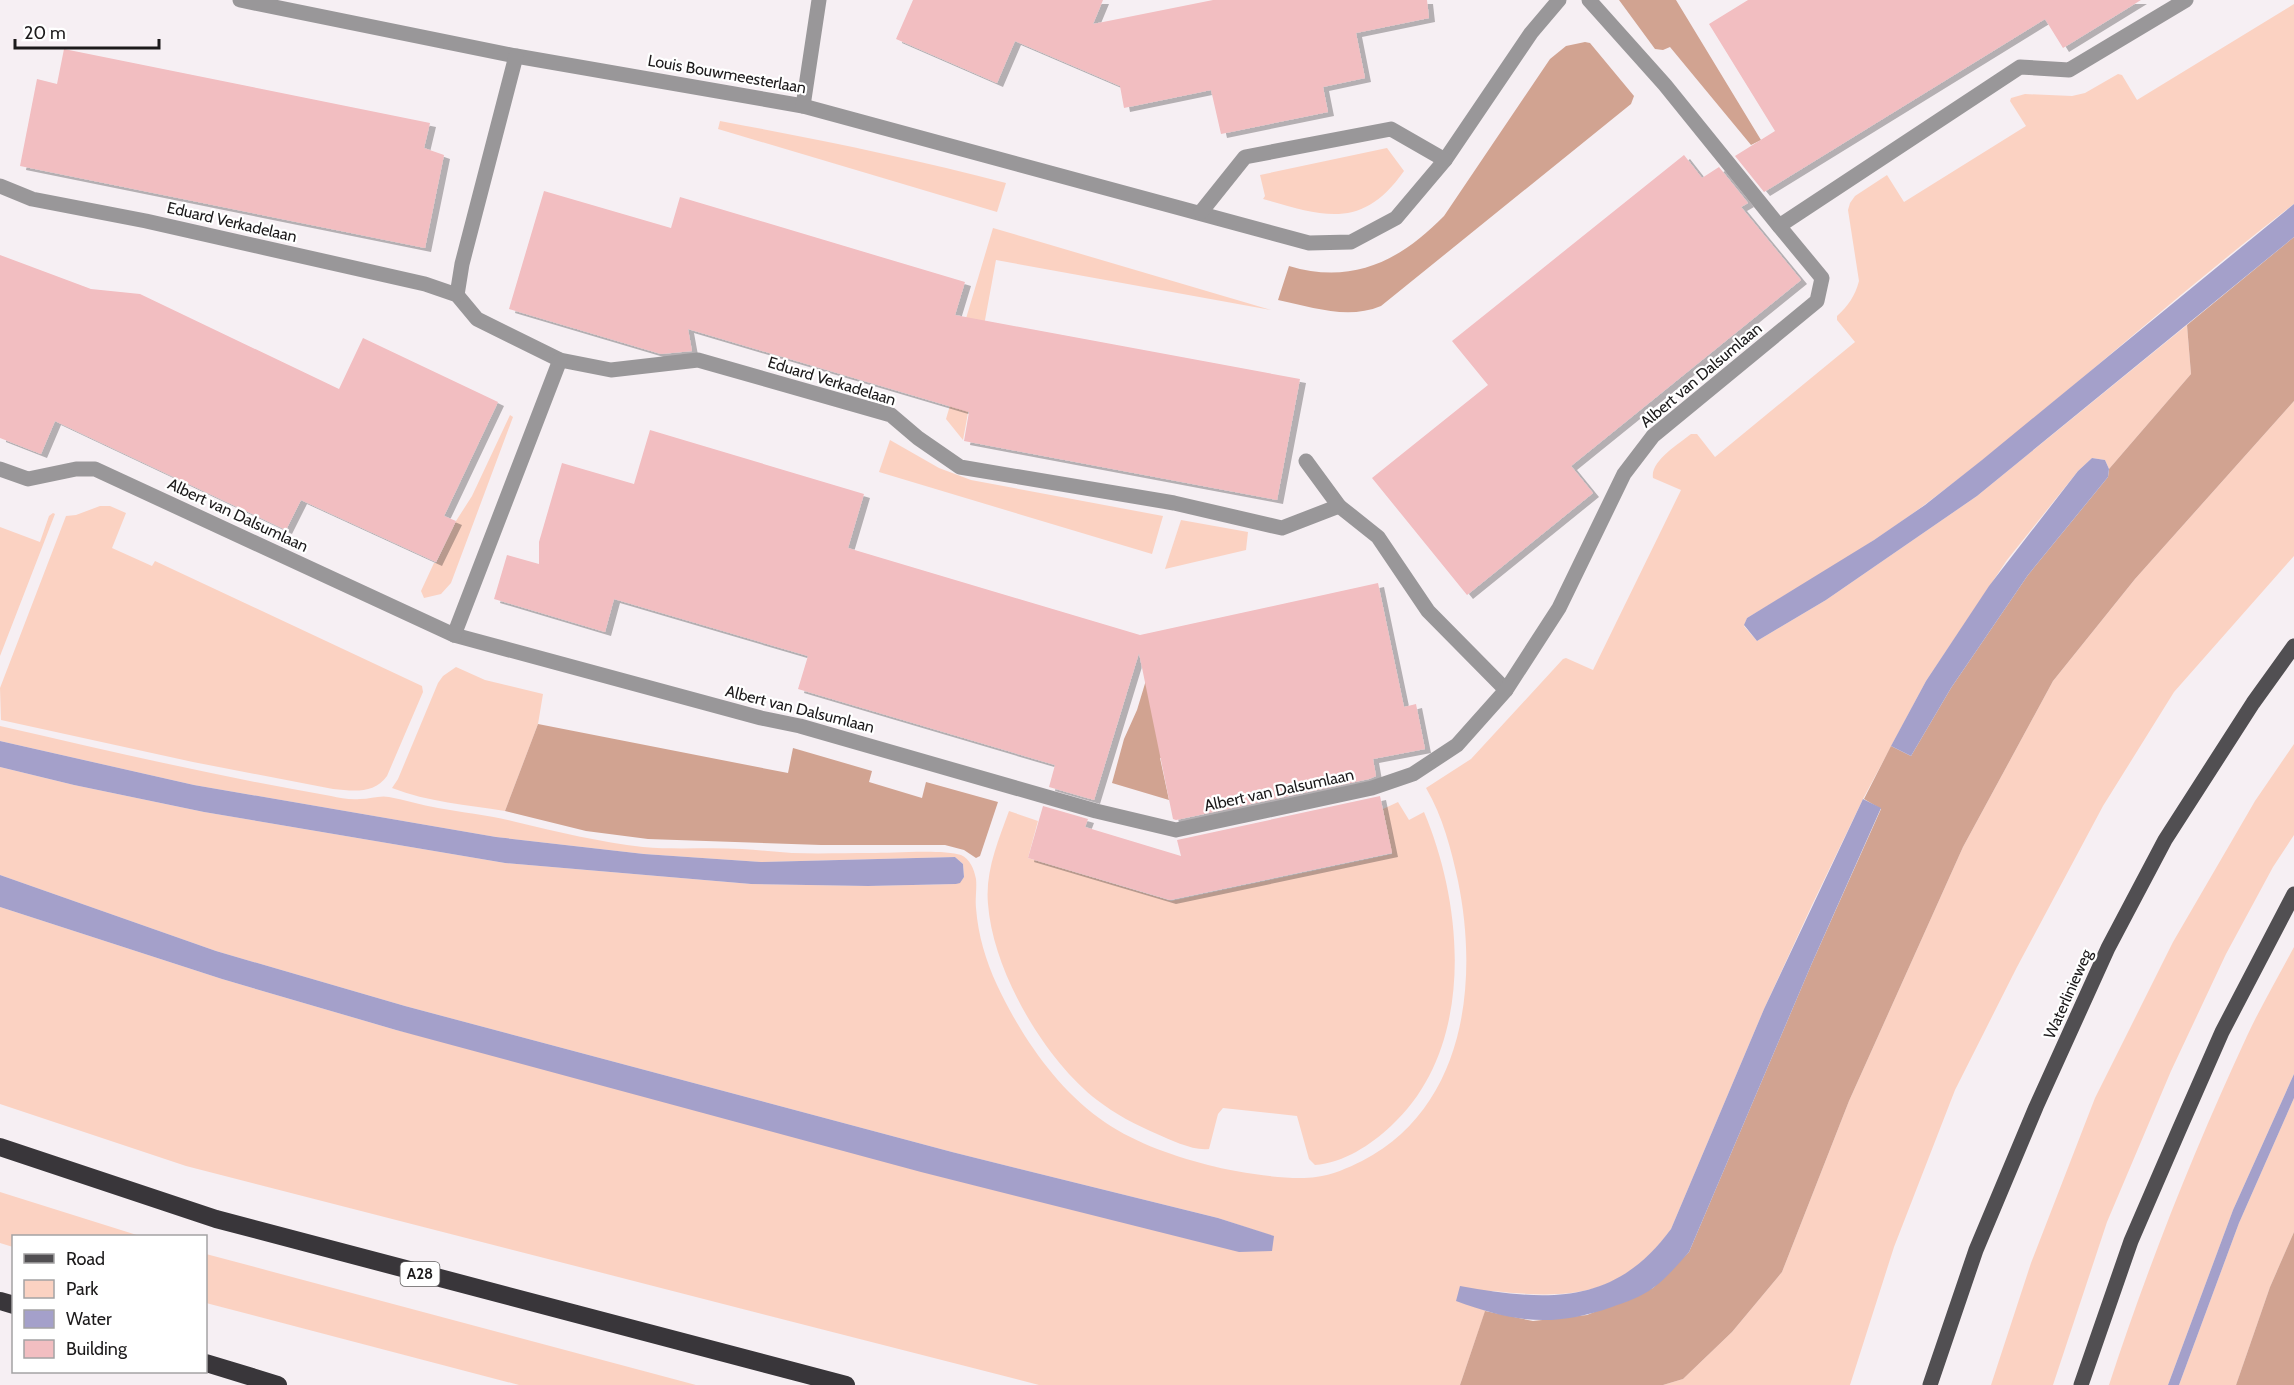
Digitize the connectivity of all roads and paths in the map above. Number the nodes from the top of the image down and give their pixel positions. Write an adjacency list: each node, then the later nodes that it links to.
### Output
1 (240, 0): 6 (street, Louis Bouwmeesterlaan)
2 (819, 0): 7 (street)
3 (1558, 0): 8 (street, Louis Bouwmeesterlaan)
4 (1589, 0): 11 (street, Albert van Dalsumlaan)
5 (2186, 0): 11 (street)
6 (516, 56): 7 (street, Louis Bouwmeesterlaan); 12 (street)
7 (803, 106): 10 (street, Louis Bouwmeesterlaan)
8 (1446, 160): 10 (street, Louis Bouwmeesterlaan); 10 (street)
9 (0, 186): 12 (street, Eduard Verkadelaan)
10 (1201, 212)
11 (1779, 226): 19 (street, Albert van Dalsumlaan)
12 (457, 295): 13 (street, Eduard Verkadelaan)
13 (560, 360): 16 (street, Eduard Verkadelaan); 17 (street)
14 (1306, 461): 16 (street)
15 (0, 469): 17 (street, Albert van Dalsumlaan)
16 (1339, 506): 19 (street)
17 (454, 635): 19 (street, Albert van Dalsumlaan)
18 (2294, 646): 25 (main road, Waterlinieweg)
19 (1506, 690)
20 (2294, 894): 26 (main road)
21 (0, 1147): 24 (highway, A28)
22 (207, 1363): 23 (highway)
23 (278, 1385)
24 (846, 1385)
25 (1930, 1385)
26 (2081, 1385)

